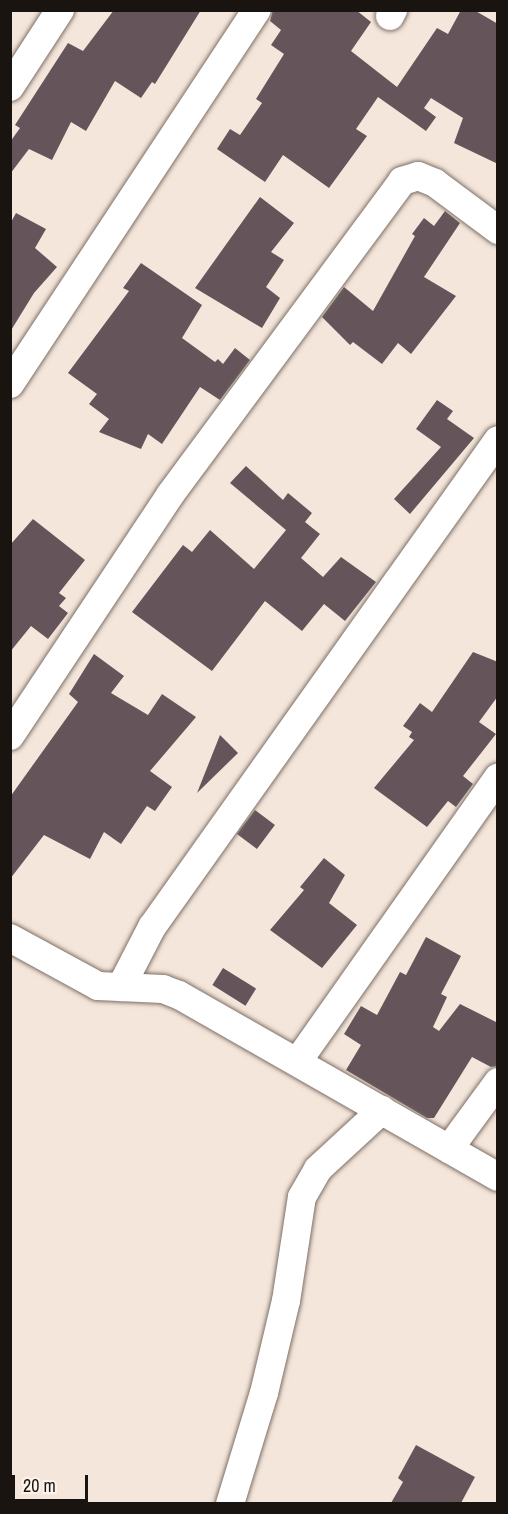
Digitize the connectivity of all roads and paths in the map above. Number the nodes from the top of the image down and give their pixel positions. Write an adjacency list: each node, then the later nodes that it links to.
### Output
1 (60, 10): 3 (street)
2 (257, 10): 5 (street)
3 (10, 87)
4 (498, 230): 7 (street)
5 (10, 384)
6 (498, 440): 10 (street)
7 (10, 736)
8 (498, 777): 11 (street)
9 (10, 938): 10 (street)
10 (121, 987): 11 (street)
11 (298, 1061): 13 (street)
12 (498, 1082): 14 (street)
13 (382, 1110): 14 (street); 16 (street)
14 (449, 1149): 15 (street)
15 (498, 1178)
16 (230, 1503)

